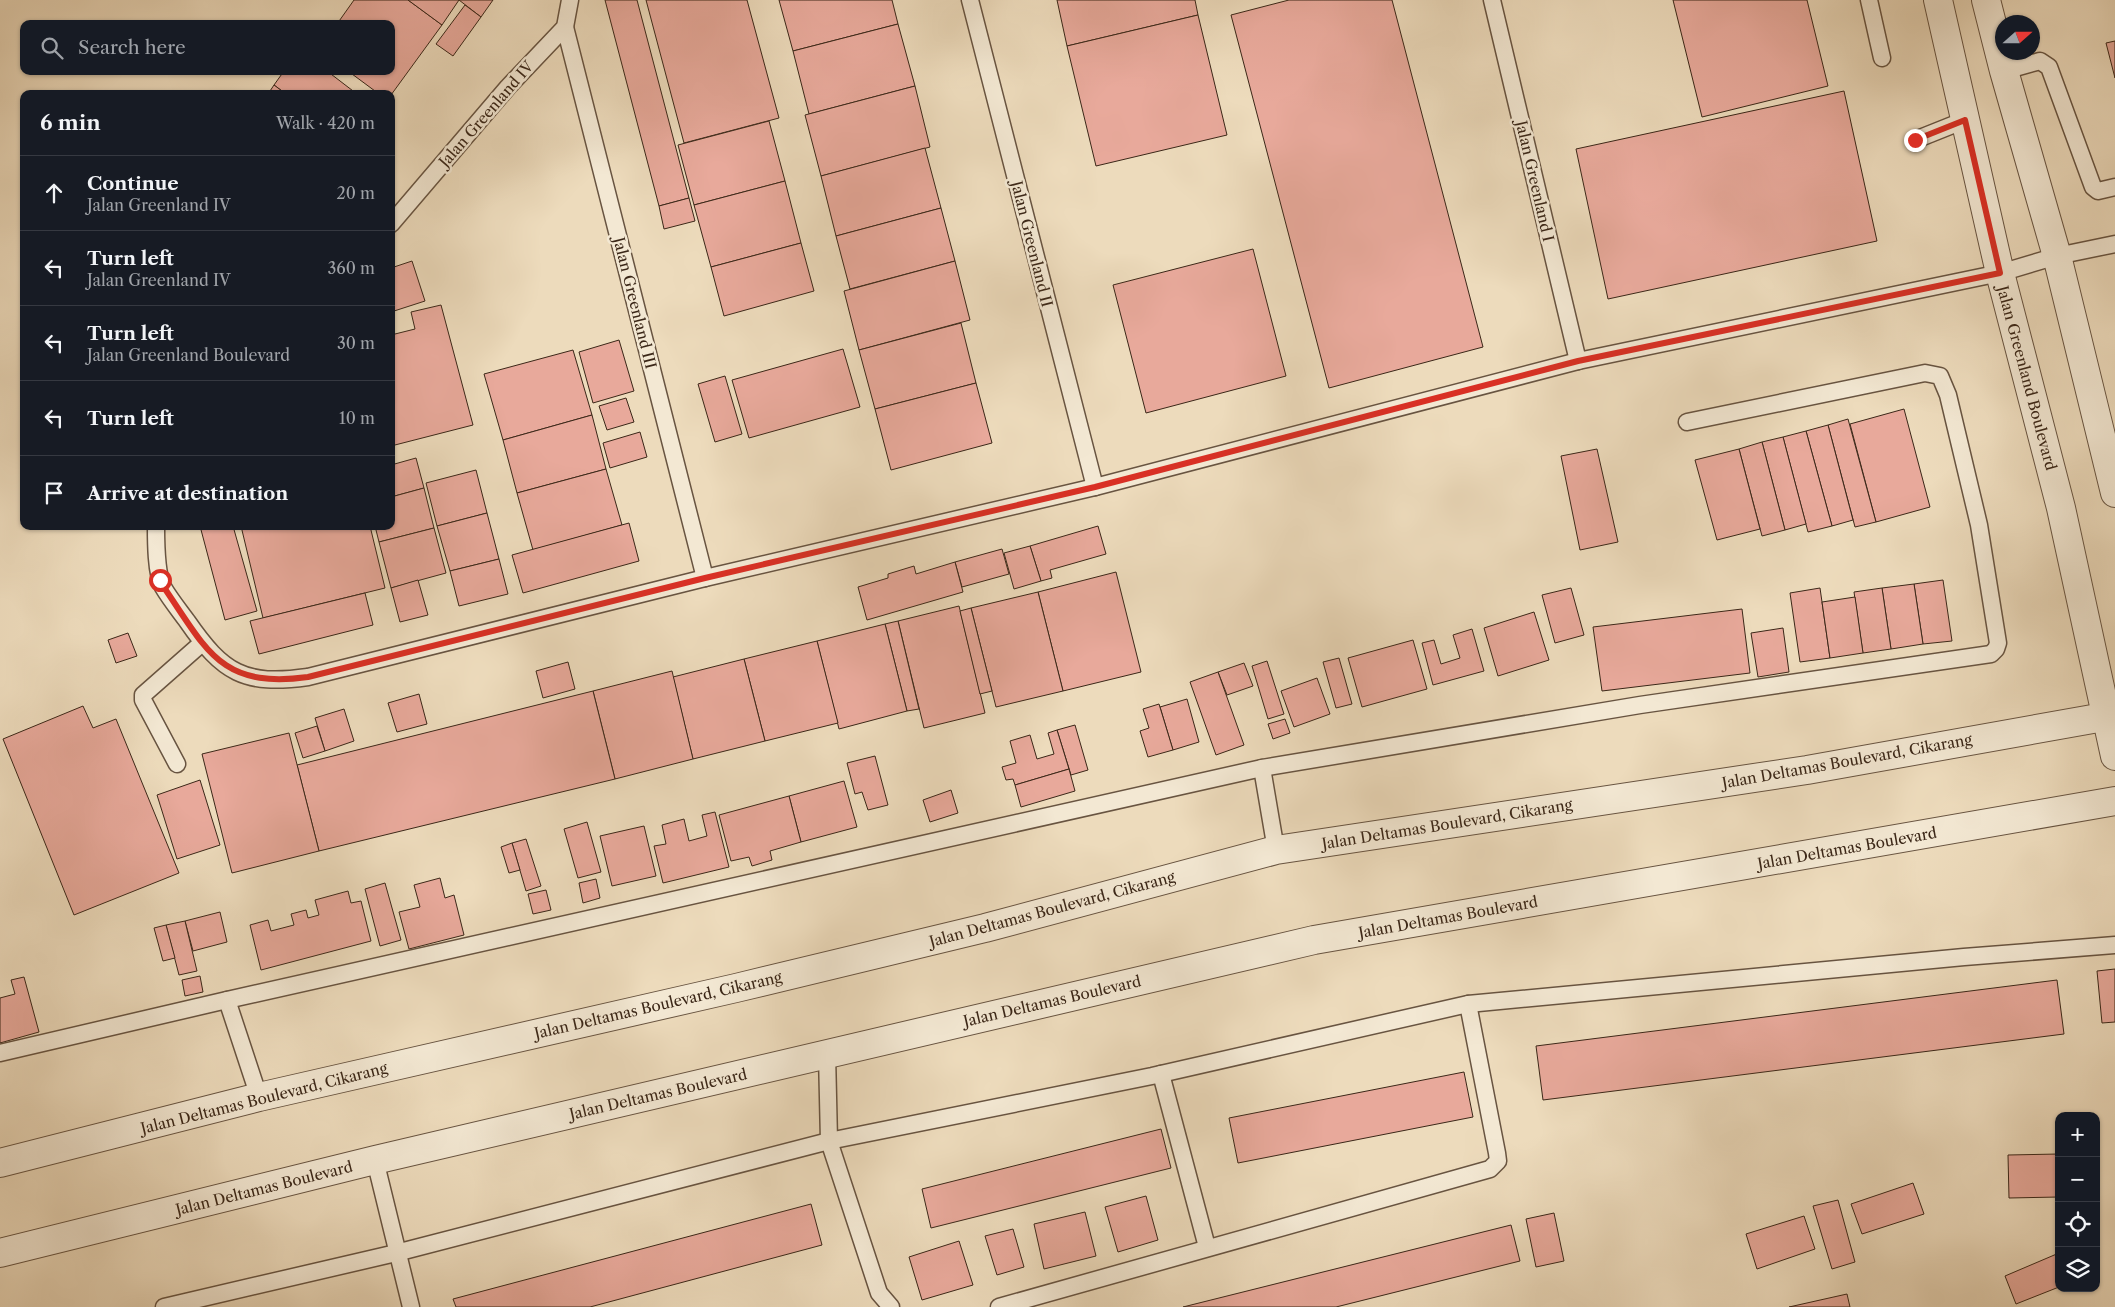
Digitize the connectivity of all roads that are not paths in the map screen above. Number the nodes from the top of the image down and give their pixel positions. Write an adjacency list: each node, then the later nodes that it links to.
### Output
1 (570, 0): 7 (lane)
2 (970, 0): 19 (lane, Jalan Greenland II)
3 (1492, 0): 17 (lane, Jalan Greenland I)
4 (1869, 0): 8 (lane)
5 (1938, 0): 10 (street, Jalan Greenland Boulevard)
6 (1986, 0): 9 (street)
7 (565, 27): 13 (lane, Jalan Greenland IV); 22 (lane, Jalan Greenland III)
8 (1882, 58)
9 (2004, 72): 12 (lane); 15 (street)
10 (1965, 120): 11 (lane); 16 (street, Jalan Greenland Boulevard)
11 (1915, 140)
12 (2115, 187)
13 (395, 219)
14 (2115, 244): 15 (lane)
15 (2057, 256): 16 (lane); 20 (street)
16 (2000, 273): 17 (lane); 24 (street, Jalan Greenland Boulevard)
17 (1578, 361): 19 (lane)
18 (1687, 422): 27 (lane)
19 (1095, 487): 22 (lane)
20 (2115, 494)
21 (156, 530): 23 (lane)
22 (705, 578): 23 (lane)
23 (202, 643): 26 (lane)
24 (2110, 716): 25 (street, Jalan Greenland Boulevard); 29 (street, Jalan Deltamas Boulevard, Cikarang)
25 (2115, 756)
26 (177, 764)
27 (1262, 768): 29 (lane); 31 (lane)
28 (2115, 801): 34 (street, Jalan Deltamas Boulevard)
29 (1276, 850): 36 (street, Jalan Deltamas Boulevard, Cikarang)
30 (2115, 945): 32 (lane)
31 (227, 1000): 33 (lane); 36 (lane)
32 (1468, 1004): 35 (lane); 40 (lane)
33 (0, 1053)
34 (827, 1054): 37 (lane); 38 (street, Jalan Deltamas Boulevard)
35 (1161, 1074): 37 (lane); 40 (lane)
36 (260, 1097): 39 (street, Jalan Deltamas Boulevard, Cikarang)
37 (829, 1141): 42 (lane); 45 (lane)
38 (375, 1160): 41 (street, Jalan Deltamas Boulevard); 42 (lane)
39 (0, 1163)
40 (1207, 1247): 46 (lane)
41 (0, 1253)
42 (396, 1253): 43 (lane); 44 (lane)
43 (164, 1307)
44 (411, 1307)
45 (890, 1307)
46 (999, 1307)

